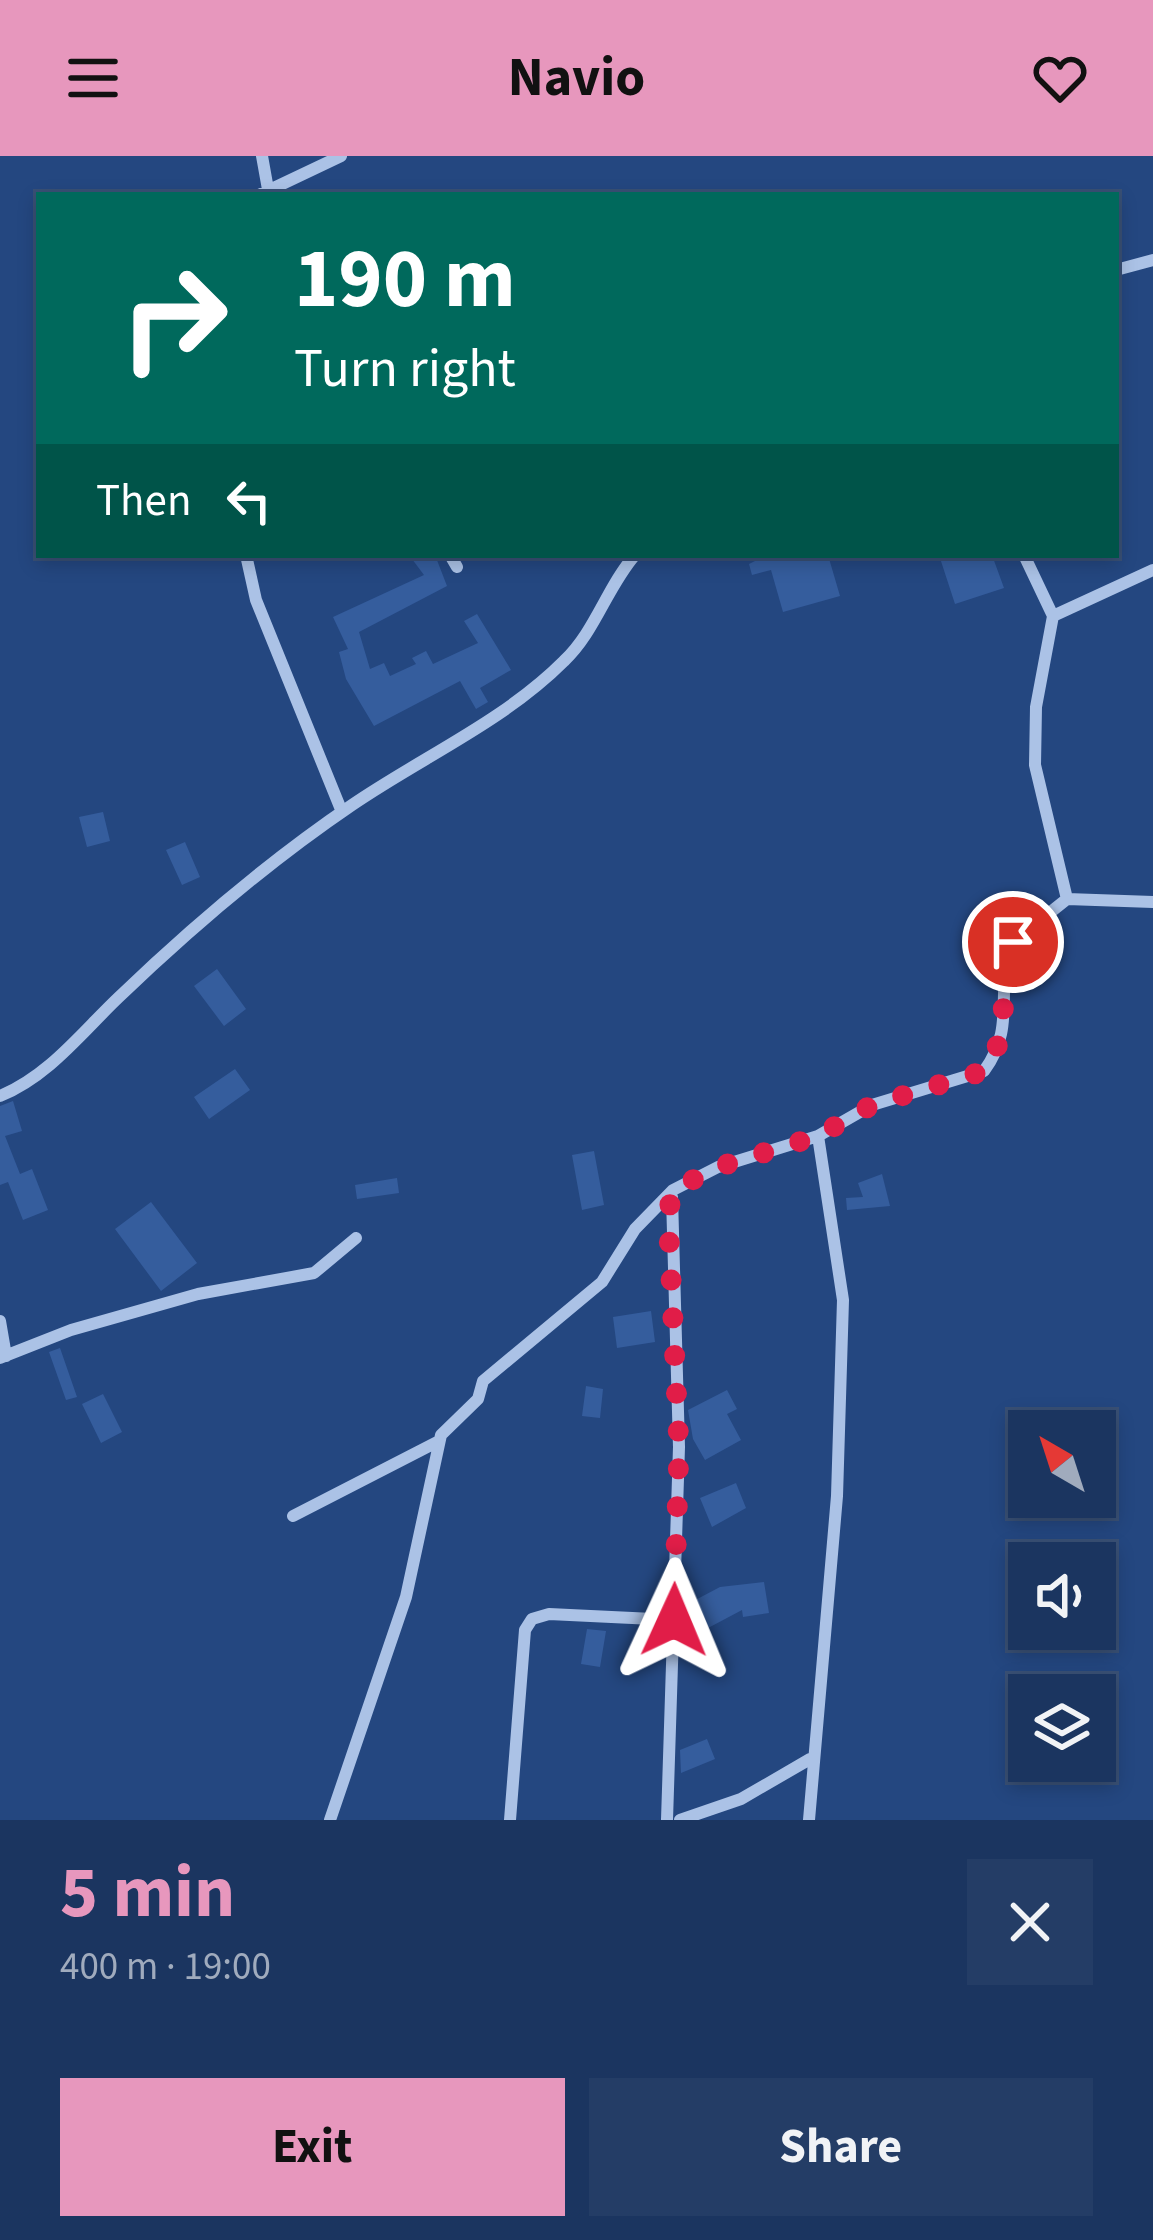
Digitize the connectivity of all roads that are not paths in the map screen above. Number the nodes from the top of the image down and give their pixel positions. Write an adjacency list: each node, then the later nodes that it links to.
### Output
1 (262, 156): 3 (street)
2 (341, 156): 4 (street)
3 (265, 192)
4 (267, 192)
5 (1153, 260): 6 (street)
6 (1119, 269)
7 (247, 558): 12 (street)
8 (633, 558): 12 (street)
9 (1025, 558): 11 (street)
10 (1153, 570): 11 (street)
11 (1053, 616): 13 (street)
12 (342, 812): 15 (street)
13 (1067, 898): 14 (street); 16 (street)
14 (1153, 902)
15 (0, 1096)
16 (818, 1136): 17 (street); 24 (street)
17 (673, 1190): 21 (street); 23 (street)
18 (356, 1238): 20 (street)
19 (0, 1321): 20 (street)
20 (3, 1356)
21 (439, 1441): 22 (street); 25 (street)
22 (293, 1516)
23 (674, 1620): 26 (street); 27 (street)
24 (810, 1760): 28 (street); 29 (street)
25 (330, 1820)
26 (510, 1820)
27 (667, 1820)
28 (680, 1820)
29 (809, 1820)

